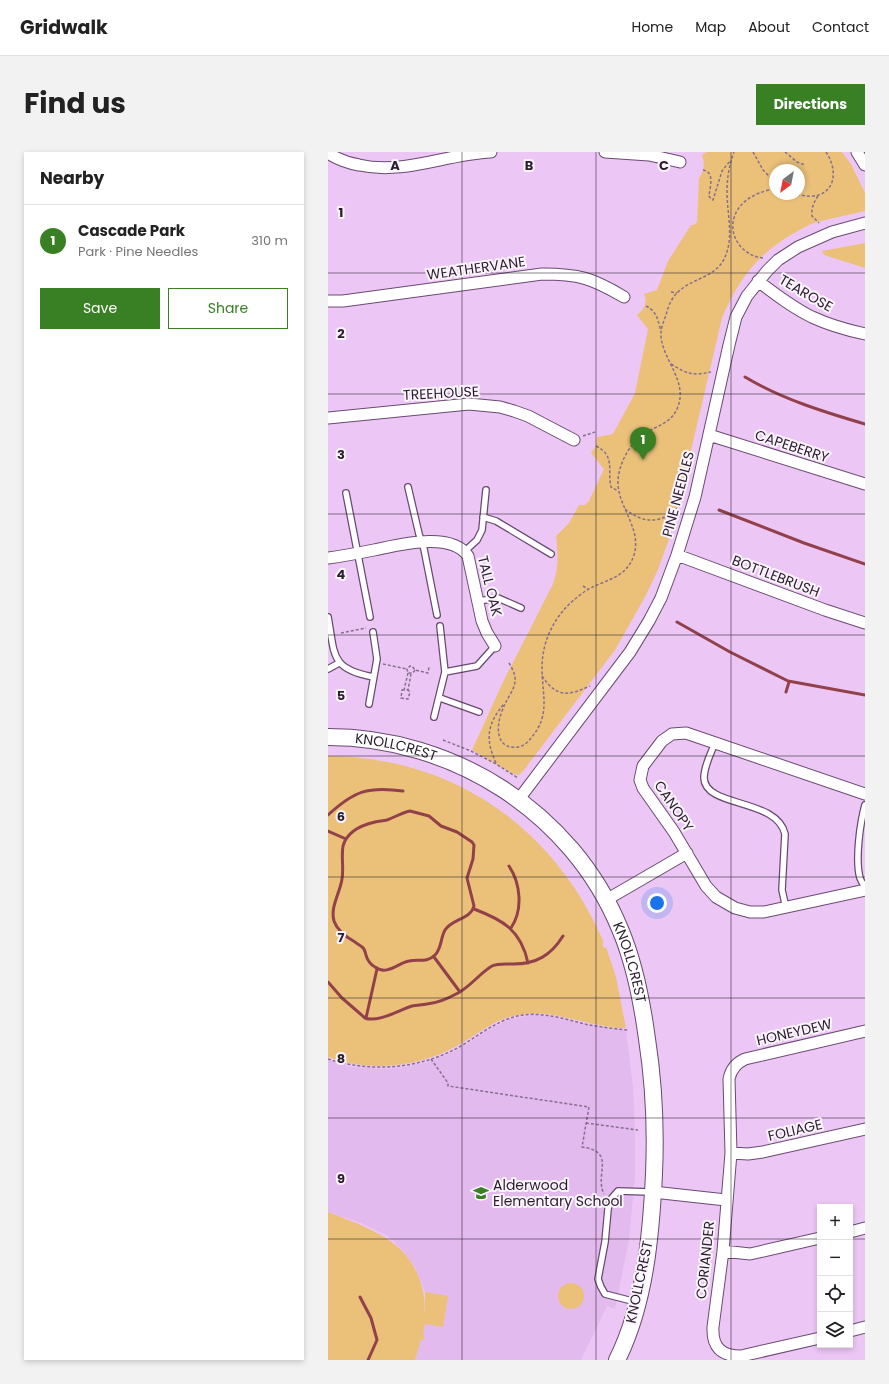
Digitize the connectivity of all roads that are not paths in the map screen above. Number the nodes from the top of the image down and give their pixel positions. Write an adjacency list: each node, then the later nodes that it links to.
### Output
1 (491, 152): 4 (street)
2 (605, 152): 5 (street)
3 (857, 152): 6 (street)
4 (328, 153)
5 (680, 162)
6 (865, 165)
7 (865, 223): 8 (street, PINE NEEDLES)
8 (758, 281): 11 (street, TEAROSE); 13 (street, PINE NEEDLES)
9 (624, 297): 10 (street, WEATHERVANE)
10 (328, 302)
11 (865, 334)
12 (328, 418): 14 (street, TREEHOUSE)
13 (710, 435): 15 (street, CAPEBERRY); 24 (street, PINE NEEDLES)
14 (574, 440)
15 (865, 484)
16 (408, 487): 20 (lane)
17 (486, 490): 19 (lane)
18 (346, 493): 22 (lane)
19 (483, 517): 21 (lane); 23 (lane)
20 (422, 541): 21 (street, TALL OAK); 22 (street, TALL OAK); 28 (lane)
21 (465, 551): 26 (street, TALL OAK)
22 (358, 553): 25 (street, TALL OAK); 30 (lane)
23 (551, 554)
24 (677, 555): 31 (street, BOTTLEBRUSH); 46 (street, PINE NEEDLES)
25 (328, 558)
26 (478, 601): 27 (lane); 34 (street, TALL OAK)
27 (521, 608)
28 (437, 615)
29 (328, 617): 35 (lane)
30 (370, 617)
31 (865, 623)
32 (440, 626): 37 (lane)
33 (370, 629): 38 (lane)
34 (495, 646): 37 (lane)
35 (339, 663): 36 (lane); 38 (lane)
36 (328, 669)
37 (445, 672): 39 (lane)
38 (374, 677): 40 (lane)
39 (440, 698): 41 (lane); 42 (lane)
40 (369, 704)
41 (479, 712)
42 (434, 717)
43 (328, 737): 46 (street, KNOLLCREST)
44 (715, 742): 45 (street, CANOPY); 48 (street, CANOPY); 52 (lane)
45 (865, 794)
46 (519, 800): 51 (street, KNOLLCREST)
47 (865, 805): 49 (lane)
48 (687, 854): 51 (street); 52 (street, CANOPY)
49 (865, 886)
50 (865, 890): 52 (street, CANOPY)
51 (606, 900): 57 (street, KNOLLCREST)
52 (786, 908)
53 (865, 1031): 54 (street, HONEYDEW)
54 (732, 1069): 56 (street, CORIANDER)
55 (865, 1129): 56 (street, FOLIAGE)
56 (731, 1152): 58 (street, CORIANDER)
57 (653, 1192): 58 (street); 63 (street, KNOLLCREST); 63 (lane)
58 (726, 1200): 62 (street, CORIANDER)
59 (865, 1228): 60 (street)
60 (853, 1231)
61 (817, 1239): 62 (street)
62 (723, 1251): 66 (street, CORIANDER)
63 (638, 1302): 67 (street, KNOLLCREST)
64 (865, 1328): 65 (street)
65 (853, 1330)
66 (817, 1339)
67 (616, 1360)

